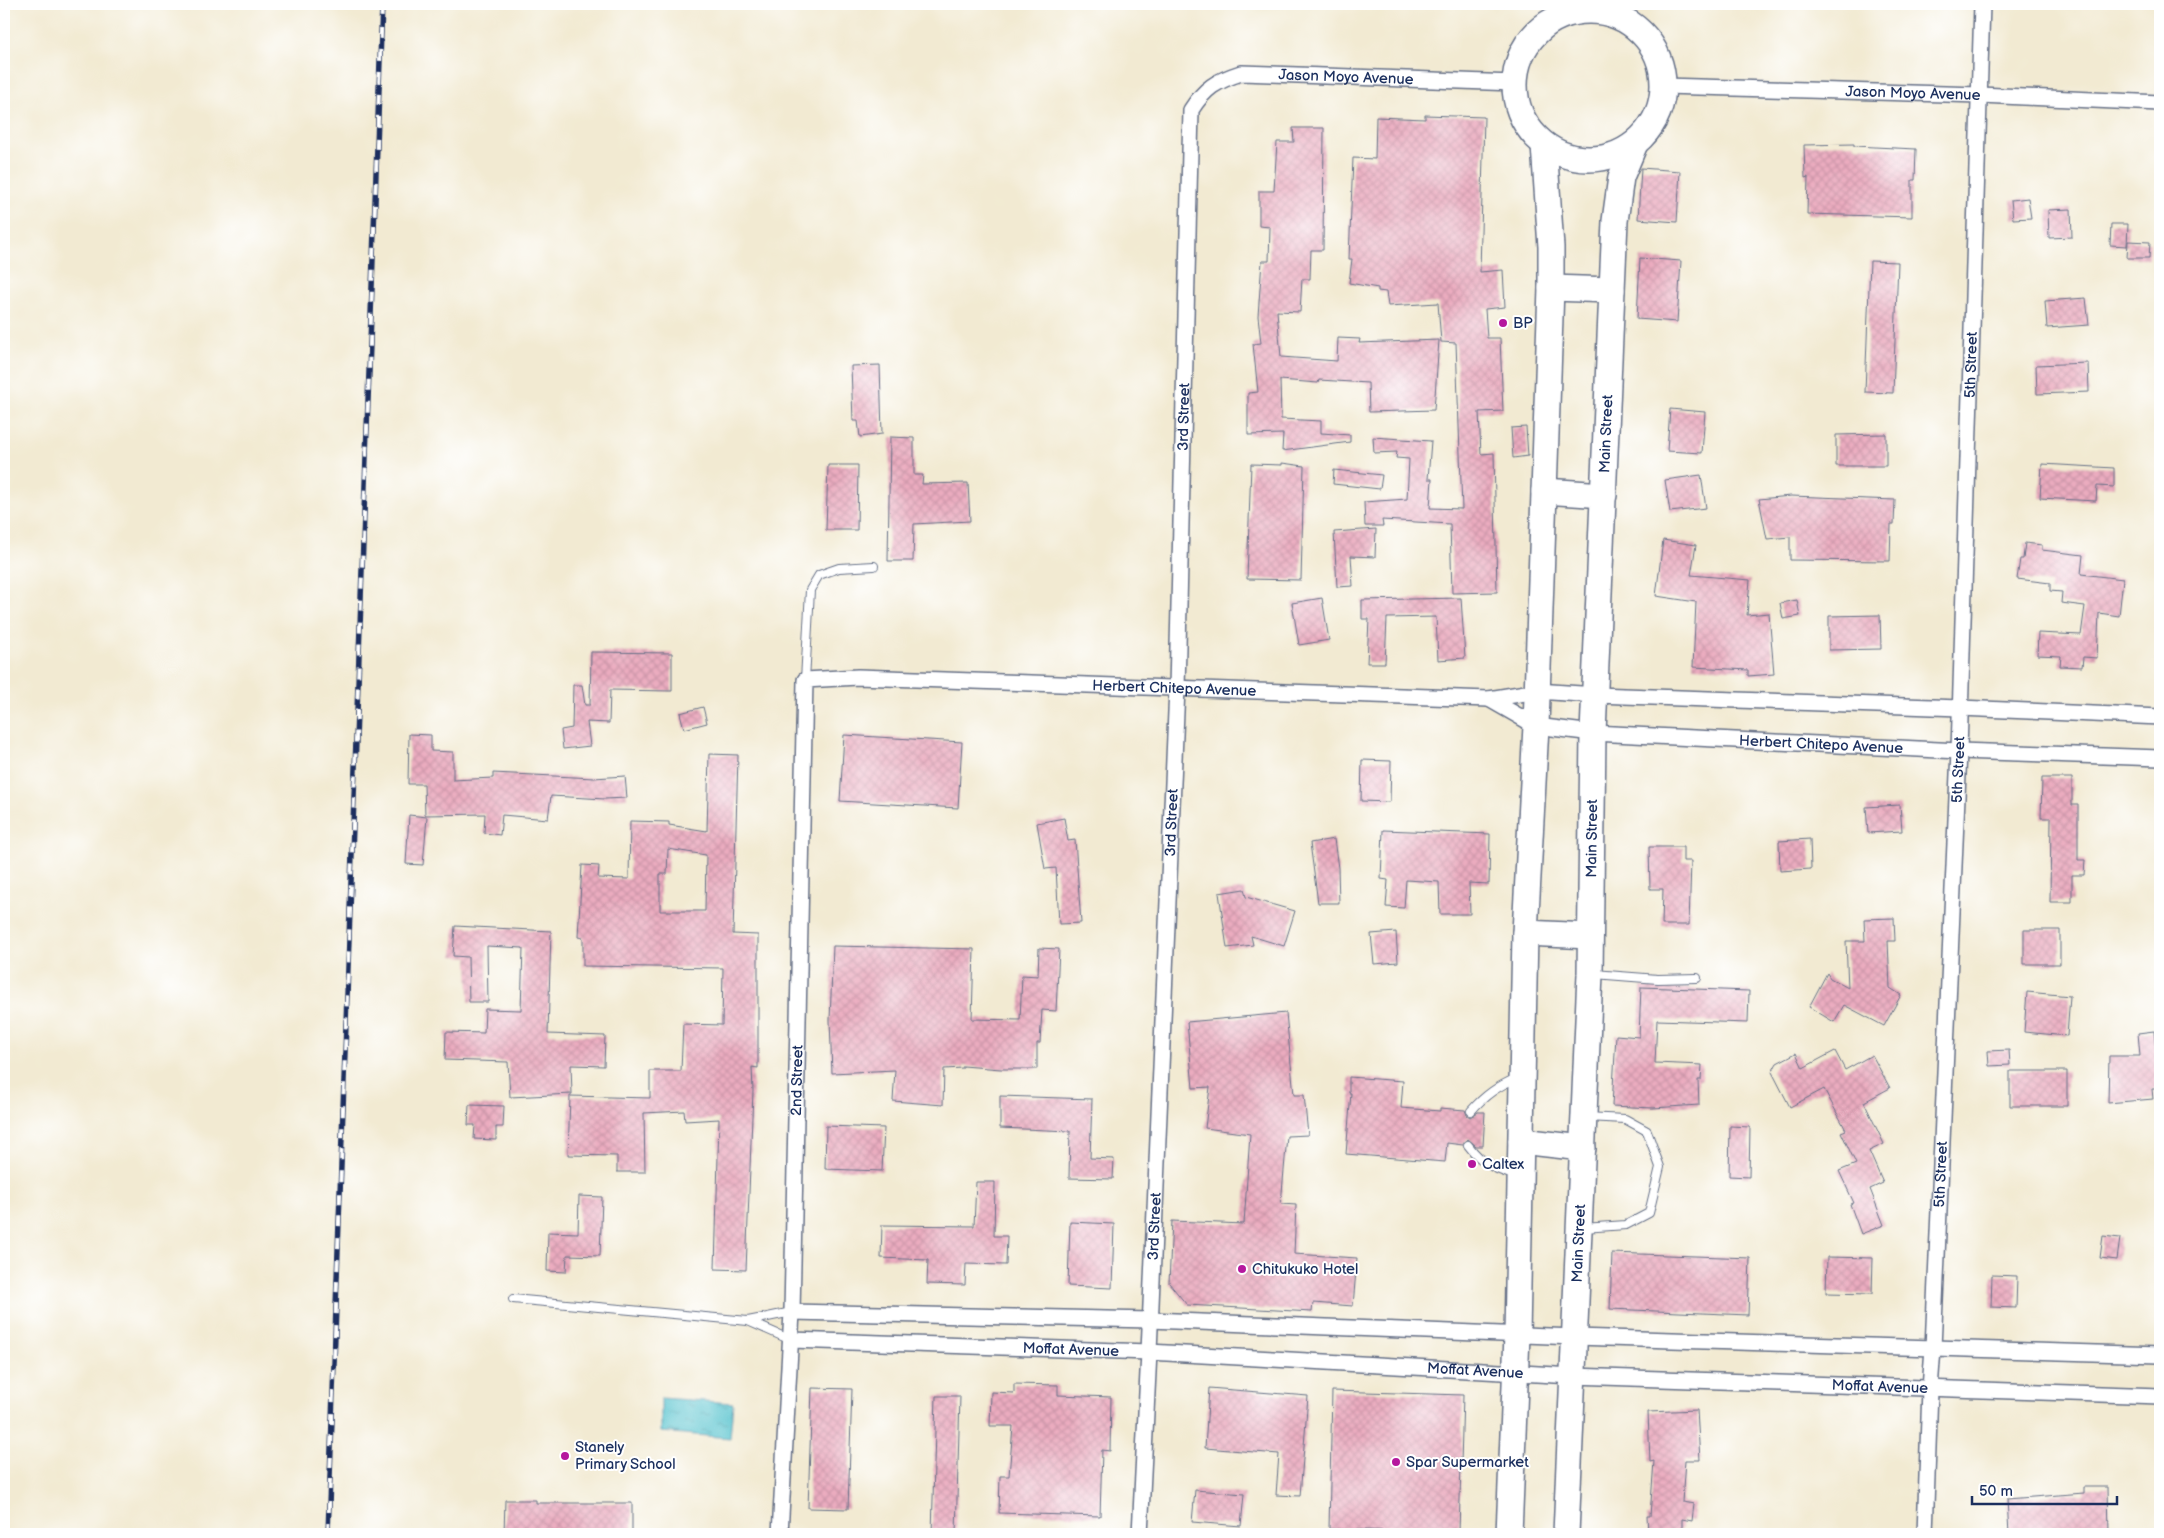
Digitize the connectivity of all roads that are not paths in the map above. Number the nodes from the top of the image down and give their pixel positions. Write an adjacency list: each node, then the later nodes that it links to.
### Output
1 (1982, 4): 6 (street, 5th Street)
2 (1576, 8): 3 (highway, Main Street); 4 (highway, Main Street)
3 (1633, 15): 5 (highway, Main Street)
4 (1514, 83): 8 (street, Jason Moyo Avenue); 9 (highway, Main Street)
5 (1664, 86): 6 (street, Jason Moyo Avenue); 10 (highway, Main Street)
6 (1980, 95): 7 (street, Jason Moyo Avenue); 21 (street, 5th Street)
7 (2160, 103)
8 (1191, 110): 17 (street, 3rd Street)
9 (1544, 145): 10 (highway, Main Street); 11 (highway)
10 (1634, 146): 12 (highway, Main Street)
11 (1551, 288): 12 (highway); 13 (highway)
12 (1612, 290): 14 (highway, Main Street)
13 (1544, 491): 14 (highway); 18 (highway)
14 (1604, 495): 19 (highway, Main Street)
15 (874, 566): 16 (lane)
16 (805, 680): 17 (street, Herbert Chitepo Avenue); 40 (street, 2nd Street)
17 (1177, 688): 20 (street, Herbert Chitepo Avenue); 41 (street, 3rd Street)
18 (1537, 691): 19 (street, Herbert Chitepo Avenue); 20 (street, Herbert Chitepo Avenue); 23 (highway)
19 (1596, 695): 21 (street, Herbert Chitepo Avenue); 24 (highway, Main Street)
20 (1489, 699): 23 (street, Herbert Chitepo Avenue)
21 (1960, 708): 22 (street, Herbert Chitepo Avenue); 25 (street, 5th Street)
22 (2160, 717)
23 (1536, 726): 24 (street, Herbert Chitepo Avenue); 27 (highway)
24 (1593, 733): 25 (street, Herbert Chitepo Avenue); 28 (highway, Main Street)
25 (1959, 751): 26 (street, Herbert Chitepo Avenue); 46 (street, 5th Street)
26 (2160, 758)
27 (1526, 933): 28 (highway); 31 (highway)
28 (1590, 936): 29 (highway, Main Street)
29 (1590, 974): 30 (lane); 33 (highway, Main Street)
30 (1697, 978)
31 (1523, 1075): 32 (lane); 34 (highway)
32 (1471, 1111)
33 (1584, 1117): 36 (highway, Main Street); 38 (lane)
34 (1521, 1141): 36 (highway); 37 (highway)
35 (1468, 1145): 37 (lane)
36 (1583, 1148): 38 (highway, Main Street)
37 (1519, 1176): 43 (highway)
38 (1580, 1228): 44 (highway, Main Street)
39 (513, 1299): 42 (lane)
40 (792, 1312): 41 (street, Moffat Avenue); 42 (lane); 45 (street, 2nd Street)
41 (1150, 1320): 43 (street, Moffat Avenue); 47 (street, 3rd Street)
42 (748, 1321): 45 (lane)
43 (1517, 1335): 44 (street, Moffat Avenue); 49 (highway)
44 (1575, 1337): 46 (street, Moffat Avenue); 50 (highway, Main Street)
45 (791, 1340): 47 (street, Moffat Avenue); 53 (street, 2nd Street)
46 (1934, 1348): 48 (street, Moffat Avenue); 51 (street, 5th Street)
47 (1149, 1352): 49 (street, Moffat Avenue); 54 (street, 3rd Street)
48 (2160, 1355)
49 (1514, 1371): 50 (street, Moffat Avenue); 55 (highway)
50 (1574, 1376): 51 (street, Moffat Avenue); 56 (highway, Main Street)
51 (1930, 1389): 52 (street, Moffat Avenue); 57 (street, 5th Street)
52 (2160, 1396)
53 (780, 1534)
54 (1140, 1534)
55 (1509, 1534)
56 (1566, 1534)
57 (1925, 1534)

